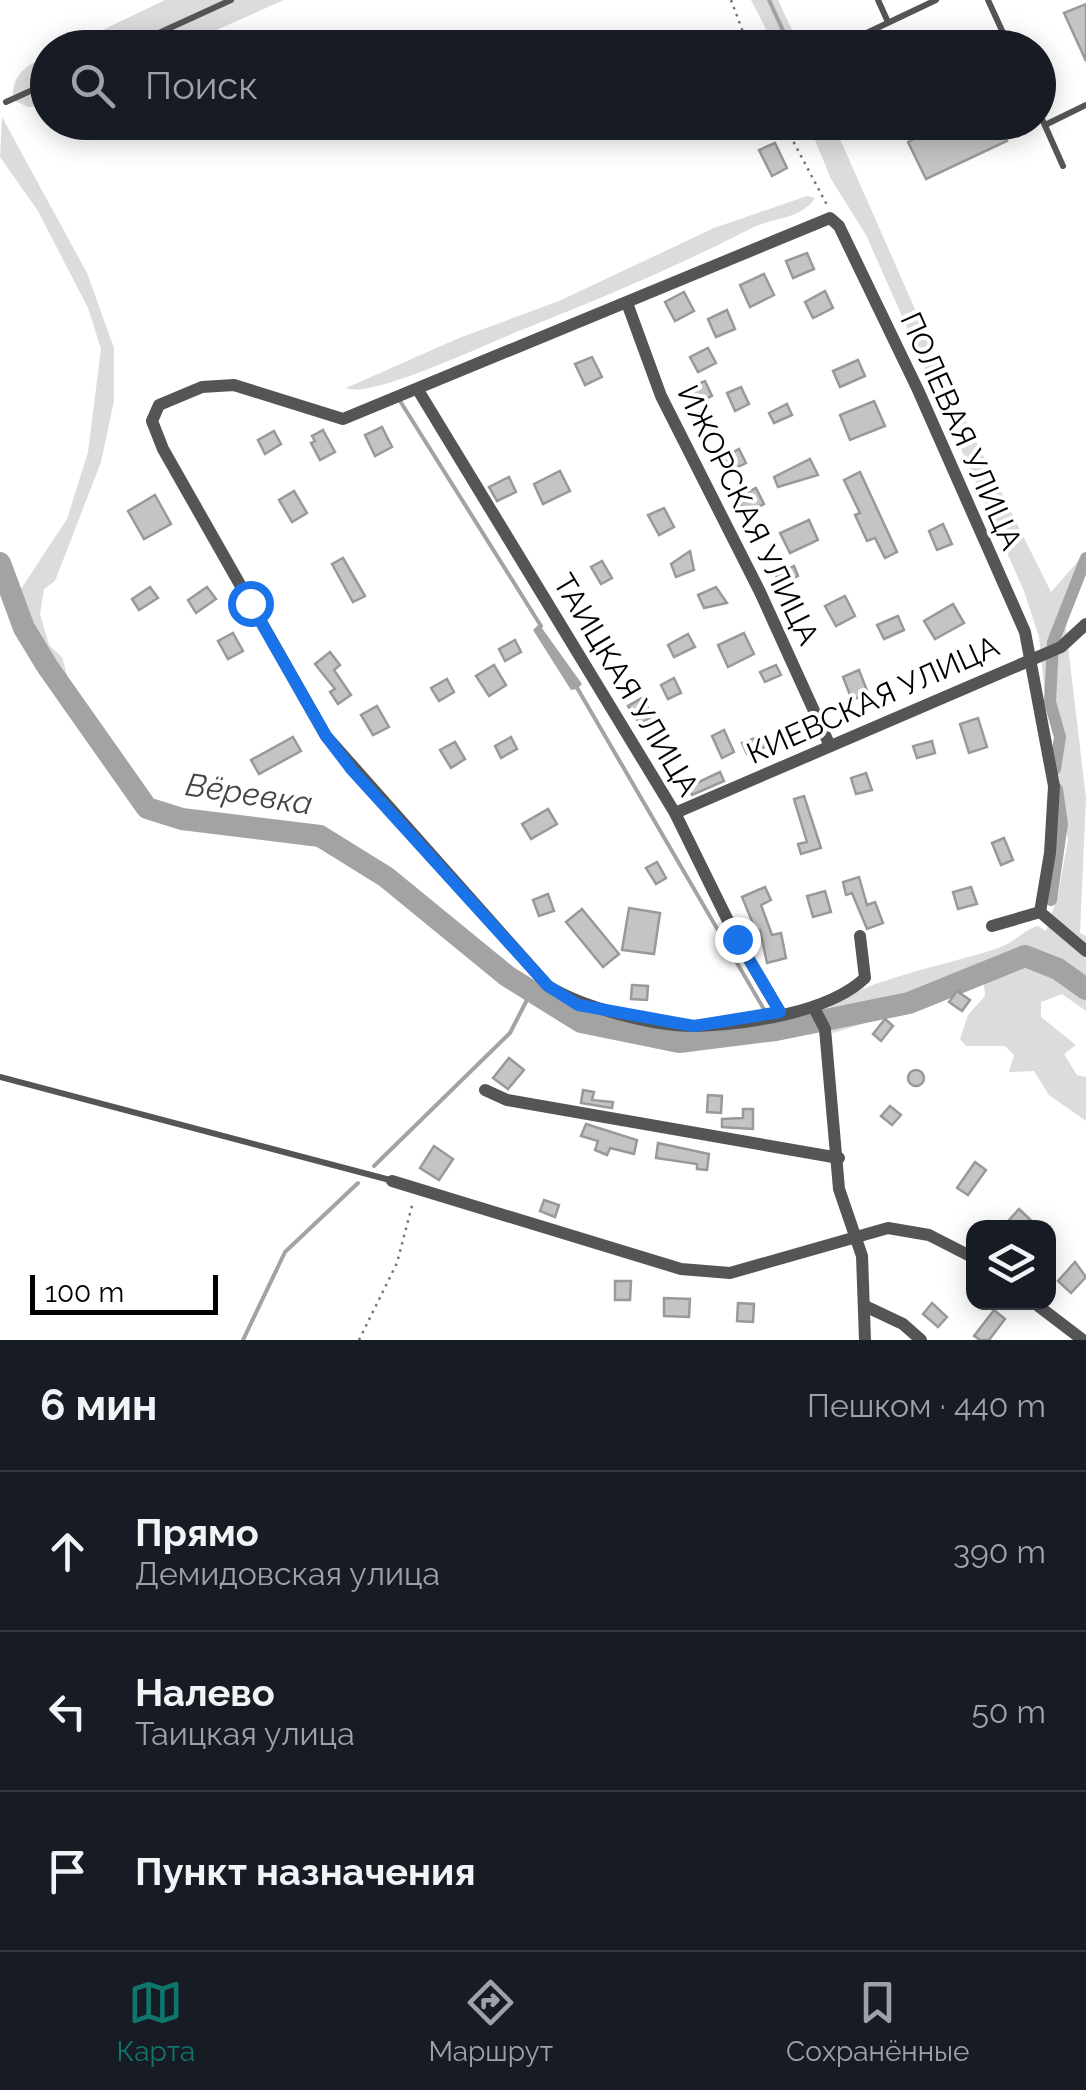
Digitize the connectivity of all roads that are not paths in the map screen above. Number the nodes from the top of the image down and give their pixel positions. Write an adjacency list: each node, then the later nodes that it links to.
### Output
1 (231, 0): 6 (lane)
2 (878, 0): 5 (lane)
3 (936, 0): 5 (lane)
4 (988, 0): 8 (lane)
5 (888, 22): 7 (lane)
6 (165, 30)
7 (871, 30)
8 (1002, 30)
9 (30, 91): 10 (lane)
10 (6, 102)
11 (1086, 105): 12 (lane)
12 (1056, 120)
13 (1052, 140): 14 (lane)
14 (1063, 166)
15 (627, 303): 16 (street); 18 (street, ПОЛЕВАЯ УЛИЦА); 19 (street, ИЖОРСКАЯ УЛИЦА)
16 (418, 390): 20 (street, ТАИЦКАЯ УЛИЦА); 26 (street)
17 (1086, 624): 18 (street, КИЕВСКАЯ УЛИЦА)
18 (1032, 659): 19 (street, КИЕВСКАЯ УЛИЦА); 21 (street, ПОЛЕВАЯ УЛИЦА)
19 (830, 746): 20 (street, КИЕВСКАЯ УЛИЦА)
20 (676, 813): 26 (street, ТАИЦКАЯ УЛИЦА)
21 (1040, 912): 22 (street); 24 (street)
22 (992, 926)
23 (860, 936): 25 (street)
24 (1086, 951)
25 (814, 1008): 26 (street); 29 (street)
26 (780, 1012)
27 (0, 1077): 30 (lane)
28 (485, 1090): 29 (street)
29 (839, 1158): 31 (street)
30 (392, 1180): 31 (street)
31 (856, 1236): 32 (street); 33 (street)
32 (966, 1252)
33 (867, 1308): 35 (street); 36 (street)
34 (1044, 1310): 37 (street)
35 (865, 1340)
36 (921, 1340)
37 (1083, 1340)

